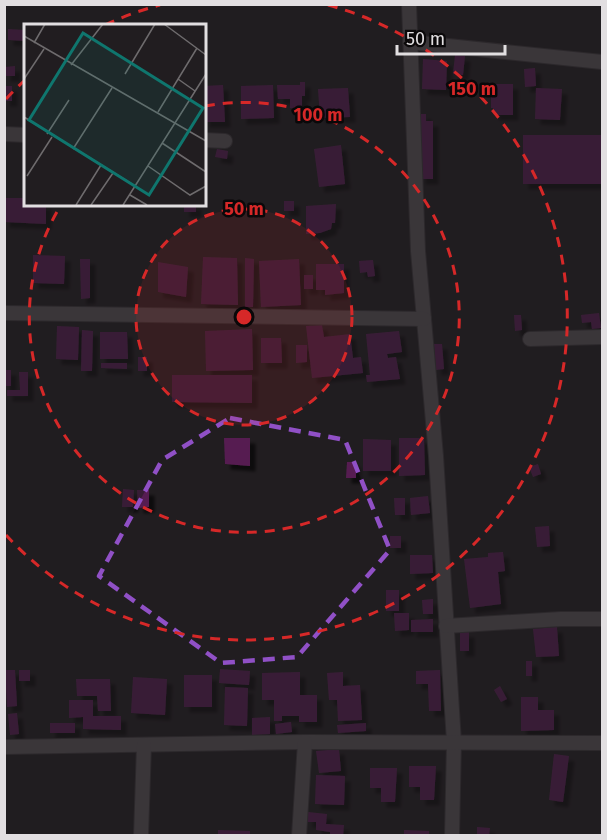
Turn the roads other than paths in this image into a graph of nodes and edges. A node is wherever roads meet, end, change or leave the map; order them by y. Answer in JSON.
{"nodes":[{"id":1,"x":409,"y":4,"type":"edge"},
{"id":2,"x":410,"y":42,"type":"junction"},
{"id":3,"x":603,"y":62,"type":"edge"},
{"id":4,"x":4,"y":134,"type":"edge"},
{"id":5,"x":24,"y":135,"type":"edge"},
{"id":6,"x":206,"y":140,"type":"edge"},
{"id":7,"x":225,"y":141,"type":"dead end"},
{"id":8,"x":4,"y":313,"type":"edge"},
{"id":9,"x":424,"y":319,"type":"junction"},
{"id":10,"x":603,"y":337,"type":"edge"},
{"id":11,"x":530,"y":339,"type":"dead end"},
{"id":12,"x":603,"y":619,"type":"edge"},
{"id":13,"x":446,"y":626,"type":"junction"},
{"id":14,"x":305,"y":742,"type":"junction"},
{"id":15,"x":454,"y":742,"type":"junction"},
{"id":16,"x":603,"y":743,"type":"edge"},
{"id":17,"x":144,"y":745,"type":"junction"},
{"id":18,"x":4,"y":747,"type":"edge"},
{"id":19,"x":141,"y":836,"type":"edge"},
{"id":20,"x":299,"y":836,"type":"edge"},
{"id":21,"x":452,"y":836,"type":"edge"}],
"edges":[{"from":1,"to":2,"type":"street"},
{"from":2,"to":3,"type":"street"},
{"from":2,"to":9,"type":"street"},
{"from":4,"to":5,"type":"street"},
{"from":6,"to":7,"type":"street"},
{"from":8,"to":9,"type":"street"},
{"from":9,"to":13,"type":"street"},
{"from":10,"to":11,"type":"street"},
{"from":12,"to":13,"type":"street"},
{"from":13,"to":15,"type":"street"},
{"from":14,"to":15,"type":"street"},
{"from":14,"to":17,"type":"street"},
{"from":14,"to":20,"type":"street"},
{"from":15,"to":16,"type":"street"},
{"from":15,"to":21,"type":"street"},
{"from":17,"to":18,"type":"street"},
{"from":17,"to":19,"type":"street"}]}
